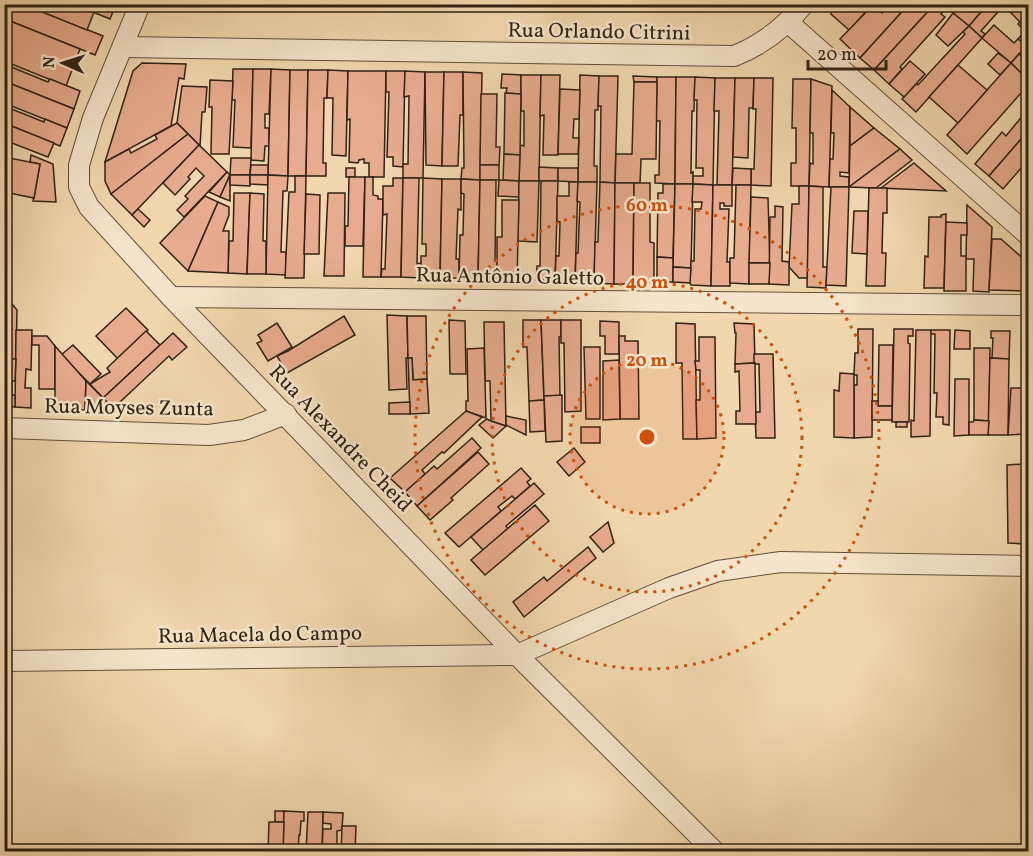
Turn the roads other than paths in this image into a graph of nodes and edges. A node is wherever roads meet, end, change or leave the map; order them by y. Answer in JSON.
{"nodes":[{"id":1,"x":140,"y":4,"type":"edge"},
{"id":2,"x":804,"y":4,"type":"edge"},
{"id":3,"x":789,"y":22,"type":"junction"},
{"id":4,"x":123,"y":47,"type":"junction"},
{"id":5,"x":1029,"y":235,"type":"edge"},
{"id":6,"x":171,"y":297,"type":"junction"},
{"id":7,"x":1029,"y":305,"type":"edge"},
{"id":8,"x":285,"y":414,"type":"junction"},
{"id":9,"x":4,"y":428,"type":"edge"},
{"id":10,"x":1029,"y":566,"type":"edge"},
{"id":11,"x":517,"y":656,"type":"junction"},
{"id":12,"x":4,"y":661,"type":"edge"},
{"id":13,"x":716,"y":852,"type":"edge"}],
"edges":[{"from":1,"to":4,"type":"street","name":"Rua Alexandre Cheid"},
{"from":2,"to":3,"type":"street","name":"Rua Orlando Citrini"},
{"from":3,"to":4,"type":"street","name":"Rua Orlando Citrini"},
{"from":3,"to":5,"type":"street"},
{"from":4,"to":6,"type":"street","name":"Rua Alexandre Cheid"},
{"from":6,"to":7,"type":"street","name":"Rua Antônio Galetto"},
{"from":6,"to":8,"type":"street","name":"Rua Alexandre Cheid"},
{"from":8,"to":9,"type":"street","name":"Rua Moyses Zunta"},
{"from":8,"to":11,"type":"street","name":"Rua Alexandre Cheid"},
{"from":10,"to":11,"type":"street"},
{"from":11,"to":12,"type":"street","name":"Rua Macela do Campo"},
{"from":11,"to":13,"type":"street","name":"Rua Alexandre Cheid"}]}
